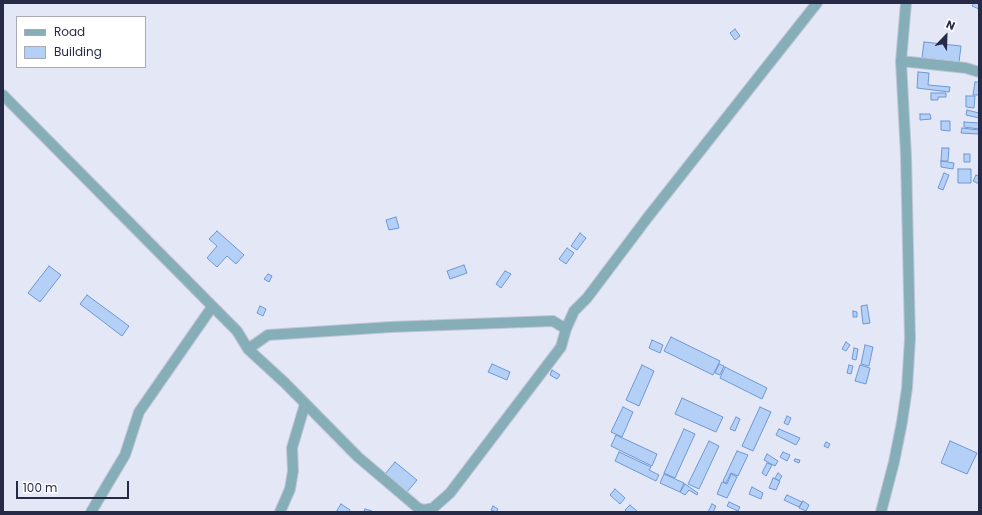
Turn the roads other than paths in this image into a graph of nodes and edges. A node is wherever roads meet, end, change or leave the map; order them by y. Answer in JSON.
{"nodes":[{"id":1,"x":817,"y":3,"type":"edge"},
{"id":2,"x":906,"y":3,"type":"edge"},
{"id":3,"x":901,"y":60,"type":"junction"},
{"id":4,"x":979,"y":72,"type":"edge"},
{"id":5,"x":3,"y":95,"type":"edge"},
{"id":6,"x":212,"y":307,"type":"junction"},
{"id":7,"x":566,"y":329,"type":"junction"},
{"id":8,"x":248,"y":349,"type":"junction"},
{"id":9,"x":305,"y":404,"type":"junction"},
{"id":10,"x":91,"y":512,"type":"edge"},
{"id":11,"x":280,"y":512,"type":"edge"},
{"id":12,"x":881,"y":512,"type":"edge"}],
"edges":[{"from":1,"to":7,"type":"street"},
{"from":2,"to":3,"type":"street"},
{"from":3,"to":4,"type":"street"},
{"from":3,"to":12,"type":"street"},
{"from":5,"to":6,"type":"street"},
{"from":6,"to":8,"type":"street"},
{"from":6,"to":10,"type":"street"},
{"from":7,"to":8,"type":"street"},
{"from":7,"to":9,"type":"street"},
{"from":8,"to":9,"type":"street"},
{"from":9,"to":11,"type":"street"}]}
